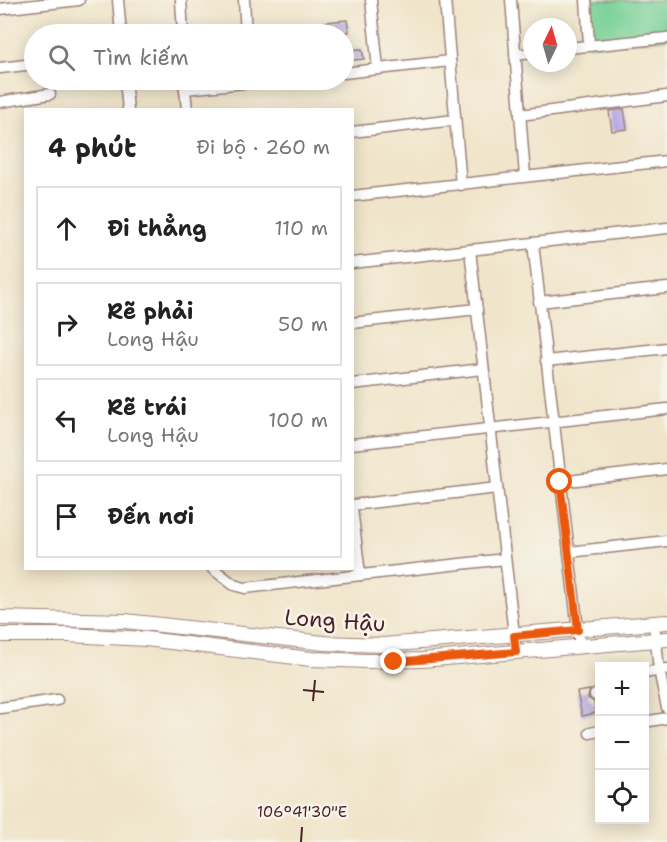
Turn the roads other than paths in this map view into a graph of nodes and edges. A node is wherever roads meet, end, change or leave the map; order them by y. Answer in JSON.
{"nodes":[{"id":1,"x":79,"y":0,"type":"edge"},
{"id":2,"x":118,"y":0,"type":"edge"},
{"id":3,"x":181,"y":0,"type":"edge"},
{"id":4,"x":244,"y":0,"type":"edge"},
{"id":5,"x":371,"y":0,"type":"edge"},
{"id":6,"x":445,"y":0,"type":"edge"},
{"id":7,"x":511,"y":0,"type":"edge"},
{"id":8,"x":586,"y":0,"type":"edge"},
{"id":9,"x":0,"y":9,"type":"edge"},
{"id":10,"x":120,"y":24,"type":"edge"},
{"id":11,"x":182,"y":24,"type":"edge"},
{"id":12,"x":245,"y":24,"type":"edge"},
{"id":13,"x":667,"y":38,"type":"edge"},
{"id":14,"x":589,"y":45,"type":"junction"},
{"id":15,"x":577,"y":47,"type":"edge"},
{"id":16,"x":523,"y":54,"type":"edge"},
{"id":17,"x":515,"y":55,"type":"junction"},
{"id":18,"x":450,"y":61,"type":"junction"},
{"id":19,"x":24,"y":65,"type":"edge"},
{"id":20,"x":0,"y":68,"type":"edge"},
{"id":21,"x":378,"y":69,"type":"junction"},
{"id":22,"x":354,"y":72,"type":"edge"},
{"id":23,"x":126,"y":90,"type":"edge"},
{"id":24,"x":185,"y":90,"type":"edge"},
{"id":25,"x":50,"y":94,"type":"dead end"},
{"id":26,"x":667,"y":96,"type":"edge"},
{"id":27,"x":0,"y":102,"type":"edge"},
{"id":28,"x":128,"y":108,"type":"edge"},
{"id":29,"x":187,"y":108,"type":"edge"},
{"id":30,"x":520,"y":115,"type":"junction"},
{"id":31,"x":455,"y":120,"type":"junction"},
{"id":32,"x":354,"y":132,"type":"edge"},
{"id":33,"x":667,"y":161,"type":"edge"},
{"id":34,"x":525,"y":176,"type":"junction"},
{"id":35,"x":461,"y":184,"type":"junction"},
{"id":36,"x":354,"y":196,"type":"edge"},
{"id":37,"x":667,"y":228,"type":"edge"},
{"id":38,"x":533,"y":243,"type":"junction"},
{"id":39,"x":470,"y":250,"type":"junction"},
{"id":40,"x":354,"y":263,"type":"edge"},
{"id":41,"x":667,"y":288,"type":"edge"},
{"id":42,"x":539,"y":302,"type":"junction"},
{"id":43,"x":477,"y":309,"type":"junction"},
{"id":44,"x":354,"y":323,"type":"edge"},
{"id":45,"x":667,"y":348,"type":"edge"},
{"id":46,"x":546,"y":361,"type":"junction"},
{"id":47,"x":483,"y":369,"type":"junction"},
{"id":48,"x":354,"y":384,"type":"edge"},
{"id":49,"x":667,"y":409,"type":"edge"},
{"id":50,"x":553,"y":422,"type":"junction"},
{"id":51,"x":490,"y":429,"type":"junction"},
{"id":52,"x":354,"y":444,"type":"edge"},
{"id":53,"x":667,"y":469,"type":"edge"},
{"id":54,"x":560,"y":482,"type":"junction"},
{"id":55,"x":497,"y":488,"type":"junction"},
{"id":56,"x":354,"y":506,"type":"edge"},
{"id":57,"x":354,"y":523,"type":"edge"},
{"id":58,"x":667,"y":541,"type":"edge"},
{"id":59,"x":569,"y":552,"type":"junction"},
{"id":60,"x":505,"y":559,"type":"junction"},
{"id":61,"x":215,"y":570,"type":"edge"},
{"id":62,"x":360,"y":575,"type":"junction"},
{"id":63,"x":0,"y":618,"type":"edge"},
{"id":64,"x":661,"y":623,"type":"edge"},
{"id":65,"x":578,"y":630,"type":"junction"},
{"id":66,"x":0,"y":635,"type":"edge"},
{"id":67,"x":514,"y":636,"type":"junction"},
{"id":68,"x":661,"y":639,"type":"edge"},
{"id":69,"x":580,"y":647,"type":"junction"},
{"id":70,"x":516,"y":652,"type":"junction"},
{"id":71,"x":663,"y":670,"type":"edge"},
{"id":72,"x":57,"y":700,"type":"dead end"},
{"id":73,"x":0,"y":708,"type":"edge"},
{"id":74,"x":667,"y":708,"type":"edge"},
{"id":75,"x":667,"y":718,"type":"edge"},
{"id":76,"x":649,"y":721,"type":"edge"}],
"edges":[{"from":1,"to":9,"type":"street"},
{"from":2,"to":10,"type":"street"},
{"from":3,"to":11,"type":"street"},
{"from":4,"to":12,"type":"street"},
{"from":5,"to":21,"type":"street"},
{"from":6,"to":18,"type":"street"},
{"from":7,"to":17,"type":"street"},
{"from":8,"to":14,"type":"street"},
{"from":13,"to":14,"type":"street"},
{"from":14,"to":15,"type":"street"},
{"from":16,"to":17,"type":"street"},
{"from":17,"to":30,"type":"street"},
{"from":18,"to":21,"type":"street"},
{"from":18,"to":31,"type":"street"},
{"from":19,"to":20,"type":"street"},
{"from":21,"to":22,"type":"street"},
{"from":23,"to":28,"type":"street"},
{"from":24,"to":29,"type":"street"},
{"from":25,"to":27,"type":"street"},
{"from":26,"to":30,"type":"street"},
{"from":30,"to":34,"type":"street"},
{"from":31,"to":32,"type":"street"},
{"from":31,"to":35,"type":"street"},
{"from":33,"to":34,"type":"street"},
{"from":34,"to":35,"type":"street"},
{"from":35,"to":36,"type":"street"},
{"from":37,"to":38,"type":"street"},
{"from":38,"to":39,"type":"street"},
{"from":38,"to":42,"type":"street"},
{"from":39,"to":40,"type":"street"},
{"from":39,"to":43,"type":"street"},
{"from":41,"to":42,"type":"street"},
{"from":42,"to":46,"type":"street"},
{"from":43,"to":44,"type":"street"},
{"from":43,"to":47,"type":"street"},
{"from":45,"to":46,"type":"street"},
{"from":46,"to":50,"type":"street"},
{"from":47,"to":48,"type":"street"},
{"from":47,"to":51,"type":"street"},
{"from":49,"to":50,"type":"street"},
{"from":50,"to":51,"type":"street"},
{"from":50,"to":54,"type":"street"},
{"from":51,"to":52,"type":"street"},
{"from":51,"to":55,"type":"street"},
{"from":53,"to":54,"type":"street"},
{"from":54,"to":59,"type":"street"},
{"from":55,"to":56,"type":"street"},
{"from":55,"to":60,"type":"street"},
{"from":57,"to":62,"type":"street"},
{"from":58,"to":59,"type":"street"},
{"from":59,"to":65,"type":"street"},
{"from":60,"to":62,"type":"street"},
{"from":60,"to":67,"type":"street"},
{"from":61,"to":62,"type":"street"},
{"from":63,"to":67,"type":"main road","name":"Long Hậu"},
{"from":64,"to":65,"type":"main road","name":"Long Hậu"},
{"from":64,"to":68,"type":"street"},
{"from":65,"to":67,"type":"main road","name":"Long Hậu"},
{"from":65,"to":69,"type":"street"},
{"from":66,"to":70,"type":"main road","name":"Long Hậu"},
{"from":67,"to":70,"type":"street"},
{"from":68,"to":69,"type":"main road","name":"Long Hậu"},
{"from":68,"to":71,"type":"street"},
{"from":69,"to":70,"type":"main road","name":"Long Hậu"},
{"from":71,"to":74,"type":"street"},
{"from":72,"to":73,"type":"street"},
{"from":75,"to":76,"type":"street"}]}
